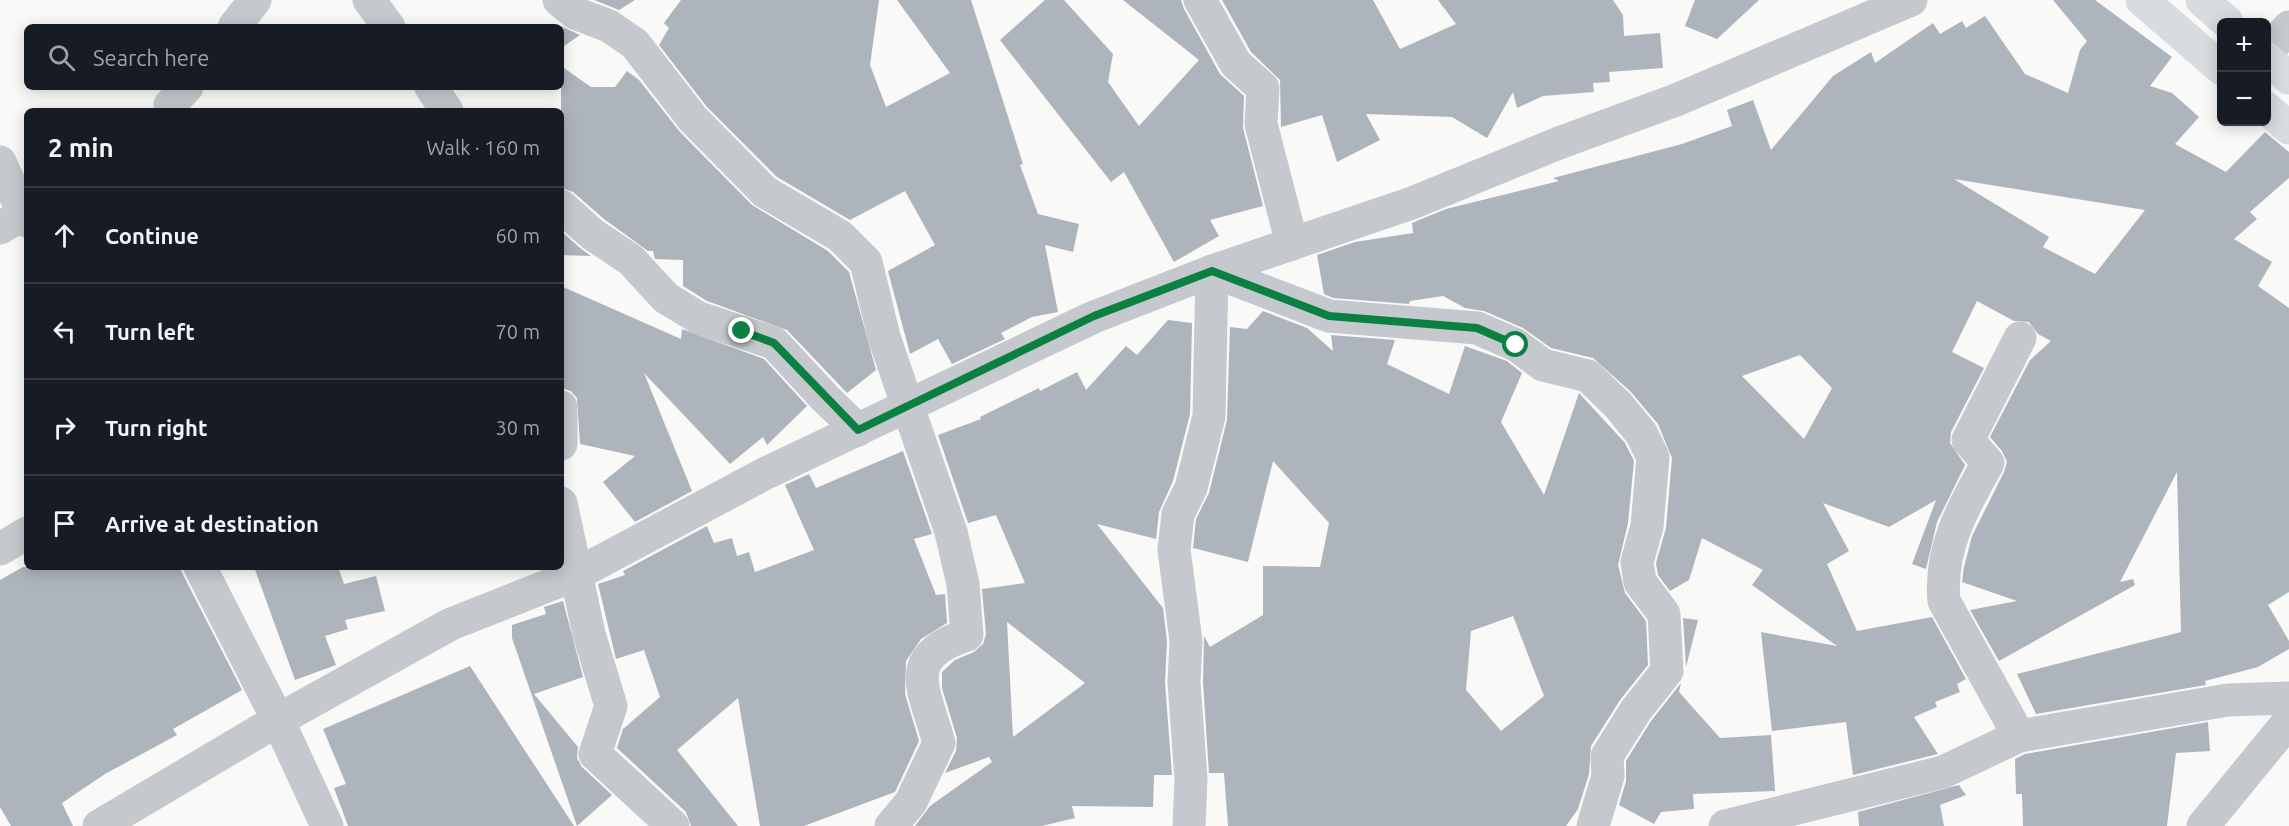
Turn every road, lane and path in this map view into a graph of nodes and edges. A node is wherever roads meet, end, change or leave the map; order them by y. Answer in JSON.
{"nodes":[{"id":1,"x":255,"y":0,"type":"edge"},
{"id":2,"x":369,"y":0,"type":"edge"},
{"id":3,"x":559,"y":0,"type":"edge"},
{"id":4,"x":1200,"y":0,"type":"edge"},
{"id":5,"x":1911,"y":0,"type":"edge"},
{"id":6,"x":2142,"y":0,"type":"edge"},
{"id":7,"x":2202,"y":0,"type":"edge"},
{"id":8,"x":2222,"y":18,"type":"edge"},
{"id":9,"x":236,"y":24,"type":"edge"},
{"id":10,"x":387,"y":24,"type":"edge"},
{"id":11,"x":2289,"y":27,"type":"edge"},
{"id":12,"x":2271,"y":47,"type":"edge"},
{"id":13,"x":2271,"y":62,"type":"edge"},
{"id":14,"x":2217,"y":65,"type":"edge"},
{"id":15,"x":2289,"y":78,"type":"edge"},
{"id":16,"x":184,"y":90,"type":"edge"},
{"id":17,"x":434,"y":90,"type":"edge"},
{"id":18,"x":170,"y":108,"type":"edge"},
{"id":19,"x":445,"y":108,"type":"edge"},
{"id":20,"x":2271,"y":112,"type":"edge"},
{"id":21,"x":2289,"y":128,"type":"edge"},
{"id":22,"x":0,"y":162,"type":"edge"},
{"id":23,"x":564,"y":209,"type":"edge"},
{"id":24,"x":19,"y":219,"type":"edge"},
{"id":25,"x":1292,"y":244,"type":"junction"},
{"id":26,"x":1212,"y":271,"type":"junction"},
{"id":27,"x":2020,"y":338,"type":"dead end"},
{"id":28,"x":906,"y":409,"type":"junction"},
{"id":29,"x":858,"y":430,"type":"junction"},
{"id":30,"x":564,"y":513,"type":"edge"},
{"id":31,"x":24,"y":535,"type":"edge"},
{"id":32,"x":0,"y":549,"type":"edge"},
{"id":33,"x":202,"y":570,"type":"edge"},
{"id":34,"x":575,"y":575,"type":"junction"},
{"id":35,"x":2289,"y":698,"type":"edge"},
{"id":36,"x":278,"y":720,"type":"junction"},
{"id":37,"x":2289,"y":721,"type":"edge"},
{"id":38,"x":2019,"y":735,"type":"junction"},
{"id":39,"x":99,"y":826,"type":"edge"},
{"id":40,"x":327,"y":826,"type":"edge"},
{"id":41,"x":673,"y":826,"type":"edge"},
{"id":42,"x":891,"y":826,"type":"edge"},
{"id":43,"x":1189,"y":826,"type":"edge"},
{"id":44,"x":1593,"y":826,"type":"edge"},
{"id":45,"x":1725,"y":826,"type":"edge"},
{"id":46,"x":2203,"y":826,"type":"edge"}],
"edges":[{"from":1,"to":9,"type":"street"},
{"from":2,"to":10,"type":"street"},
{"from":3,"to":28,"type":"street"},
{"from":4,"to":25,"type":"street"},
{"from":5,"to":25,"type":"street"},
{"from":6,"to":14,"type":"main road"},
{"from":7,"to":8,"type":"main road"},
{"from":11,"to":12,"type":"street"},
{"from":13,"to":15,"type":"main road"},
{"from":16,"to":18,"type":"street"},
{"from":17,"to":19,"type":"street"},
{"from":20,"to":21,"type":"main road"},
{"from":22,"to":24,"type":"street"},
{"from":23,"to":29,"type":"street"},
{"from":25,"to":26,"type":"street"},
{"from":26,"to":28,"type":"street"},
{"from":26,"to":43,"type":"street"},
{"from":26,"to":44,"type":"street"},
{"from":27,"to":38,"type":"street"},
{"from":28,"to":29,"type":"street"},
{"from":28,"to":42,"type":"street"},
{"from":29,"to":34,"type":"street"},
{"from":30,"to":34,"type":"street"},
{"from":31,"to":32,"type":"street"},
{"from":33,"to":36,"type":"street"},
{"from":34,"to":36,"type":"street"},
{"from":34,"to":41,"type":"street"},
{"from":35,"to":38,"type":"street"},
{"from":36,"to":39,"type":"street"},
{"from":36,"to":40,"type":"street"},
{"from":37,"to":46,"type":"street"},
{"from":38,"to":45,"type":"street"}]}
